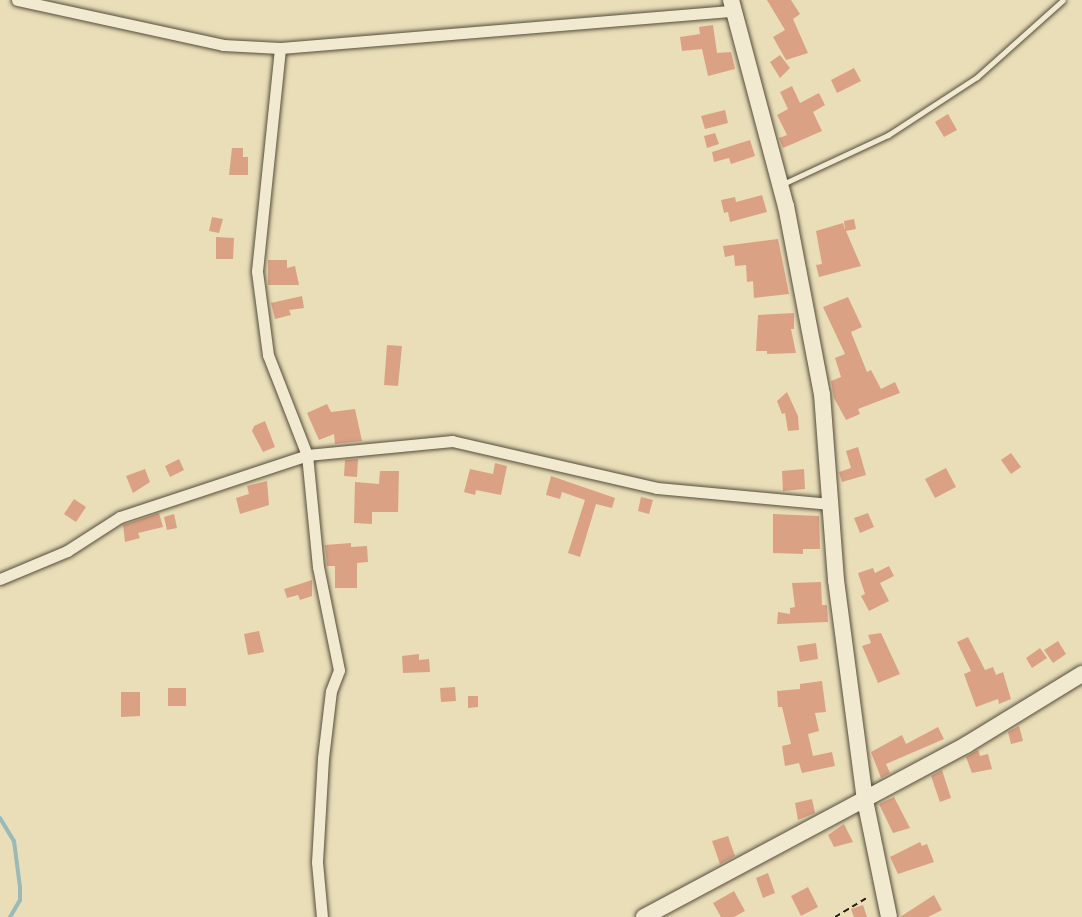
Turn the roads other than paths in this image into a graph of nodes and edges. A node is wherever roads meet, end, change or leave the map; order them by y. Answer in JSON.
{"nodes":[{"id":1,"x":17,"y":0,"type":"edge"},
{"id":2,"x":1063,"y":0,"type":"edge"},
{"id":3,"x":732,"y":6,"type":"edge"},
{"id":4,"x":280,"y":48,"type":"junction"},
{"id":5,"x":780,"y":185,"type":"junction"},
{"id":6,"x":307,"y":455,"type":"junction"},
{"id":7,"x":830,"y":504,"type":"junction"},
{"id":8,"x":0,"y":579,"type":"edge"},
{"id":9,"x":1082,"y":674,"type":"edge"},
{"id":10,"x":865,"y":800,"type":"junction"},
{"id":11,"x":322,"y":917,"type":"edge"},
{"id":12,"x":644,"y":917,"type":"edge"},
{"id":13,"x":889,"y":917,"type":"edge"}],
"edges":[{"from":1,"to":4,"type":"street"},
{"from":2,"to":5,"type":"lane"},
{"from":3,"to":4,"type":"street"},
{"from":3,"to":5,"type":"street"},
{"from":4,"to":6,"type":"street"},
{"from":5,"to":7,"type":"street"},
{"from":6,"to":7,"type":"street"},
{"from":6,"to":8,"type":"street"},
{"from":6,"to":11,"type":"street"},
{"from":7,"to":10,"type":"street"},
{"from":9,"to":10,"type":"street"},
{"from":10,"to":12,"type":"street"},
{"from":10,"to":13,"type":"street"}]}
